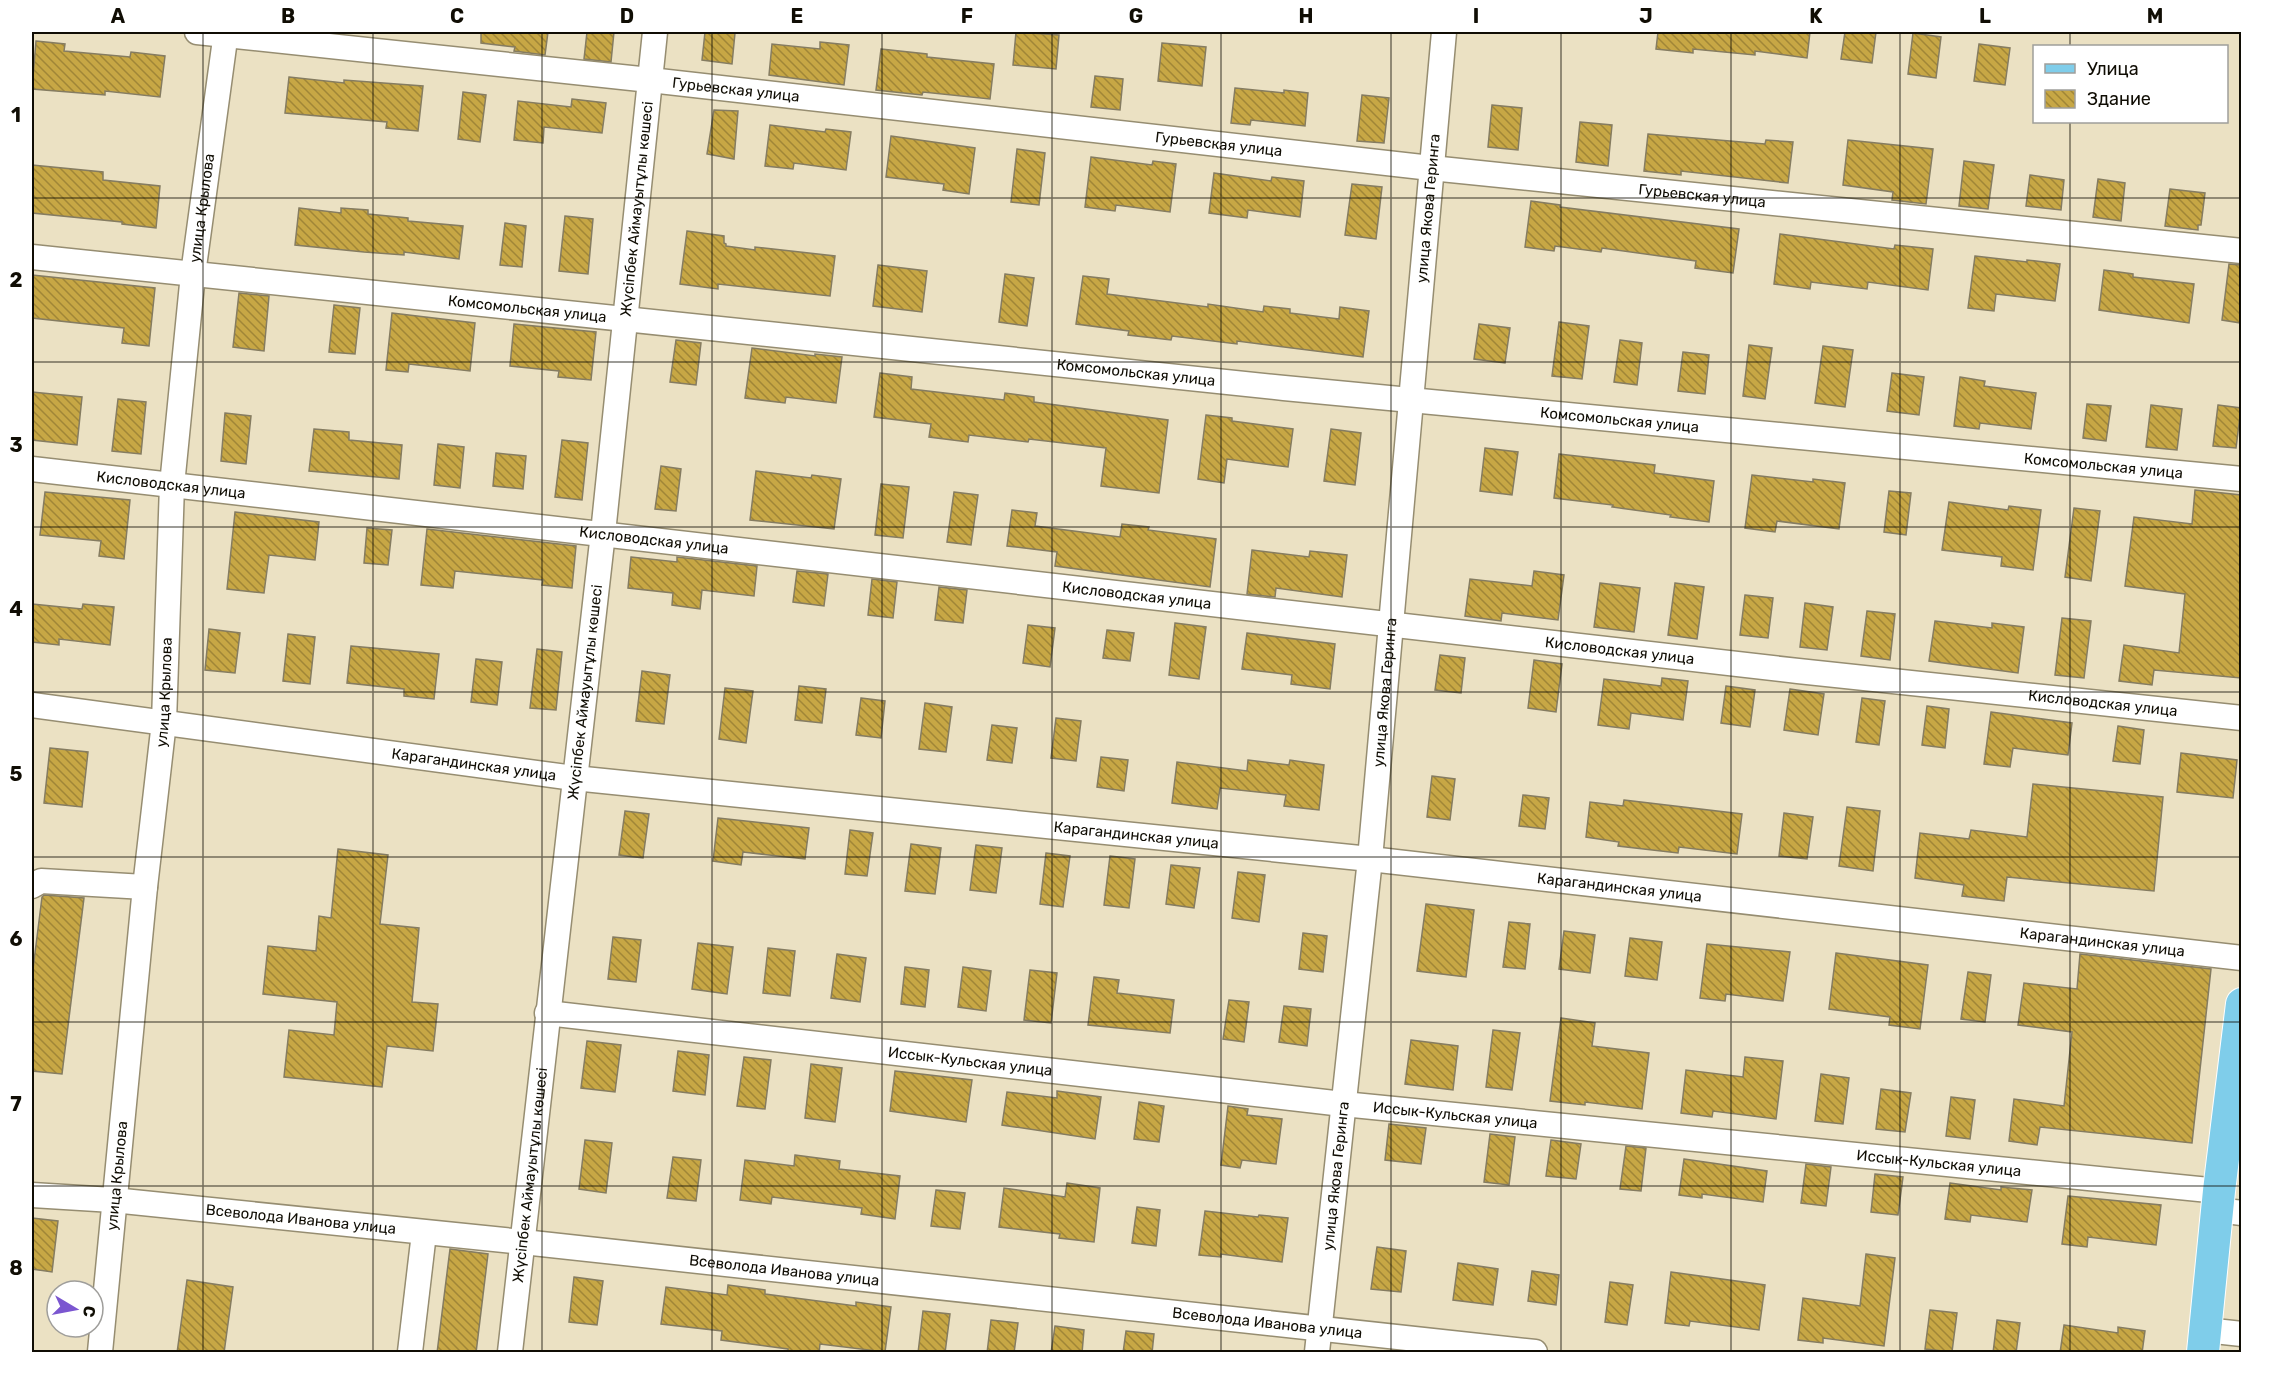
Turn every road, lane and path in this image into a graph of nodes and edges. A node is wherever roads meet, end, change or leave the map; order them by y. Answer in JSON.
{"nodes":[{"id":1,"x":197,"y":32,"type":"edge"},
{"id":2,"x":655,"y":32,"type":"edge"},
{"id":3,"x":1444,"y":32,"type":"edge"},
{"id":4,"x":226,"y":33,"type":"edge"},
{"id":5,"x":650,"y":80,"type":"junction"},
{"id":6,"x":1431,"y":168,"type":"junction"},
{"id":7,"x":2241,"y":251,"type":"edge"},
{"id":8,"x":32,"y":257,"type":"edge"},
{"id":9,"x":193,"y":274,"type":"junction"},
{"id":10,"x":624,"y":319,"type":"junction"},
{"id":11,"x":1410,"y":400,"type":"junction"},
{"id":12,"x":32,"y":469,"type":"edge"},
{"id":13,"x":2241,"y":479,"type":"edge"},
{"id":14,"x":172,"y":485,"type":"junction"},
{"id":15,"x":603,"y":533,"type":"junction"},
{"id":16,"x":1391,"y":624,"type":"junction"},
{"id":17,"x":32,"y":705,"type":"edge"},
{"id":18,"x":2241,"y":718,"type":"edge"},
{"id":19,"x":164,"y":722,"type":"junction"},
{"id":20,"x":574,"y":778,"type":"junction"},
{"id":21,"x":1370,"y":859,"type":"junction"},
{"id":22,"x":32,"y":886,"type":"edge"},
{"id":23,"x":145,"y":887,"type":"junction"},
{"id":24,"x":2241,"y":958,"type":"edge"},
{"id":25,"x":2241,"y":1004,"type":"edge"},
{"id":26,"x":548,"y":1012,"type":"junction"},
{"id":27,"x":1343,"y":1104,"type":"junction"},
{"id":28,"x":32,"y":1195,"type":"edge"},
{"id":29,"x":113,"y":1200,"type":"junction"},
{"id":30,"x":2226,"y":1204,"type":"edge"},
{"id":31,"x":424,"y":1233,"type":"junction"},
{"id":32,"x":523,"y":1242,"type":"junction"},
{"id":33,"x":1319,"y":1328,"type":"junction"},
{"id":34,"x":2241,"y":1334,"type":"edge"},
{"id":35,"x":2204,"y":1341,"type":"edge"},
{"id":36,"x":100,"y":1353,"type":"edge"},
{"id":37,"x":410,"y":1353,"type":"edge"},
{"id":38,"x":510,"y":1353,"type":"edge"},
{"id":39,"x":1317,"y":1353,"type":"edge"},
{"id":40,"x":1535,"y":1353,"type":"edge"}],
"edges":[{"from":1,"to":4,"type":"street","name":"Гурьевская улица"},
{"from":2,"to":5,"type":"street","name":"Жүсіпбек Аймауытұлы көшесі"},
{"from":3,"to":6,"type":"street","name":"улица Якова Геринга"},
{"from":4,"to":5,"type":"street","name":"Гурьевская улица"},
{"from":4,"to":9,"type":"street","name":"улица Крылова"},
{"from":5,"to":6,"type":"street","name":"Гурьевская улица"},
{"from":5,"to":10,"type":"street","name":"Жүсіпбек Аймауытұлы көшесі"},
{"from":6,"to":7,"type":"street","name":"Гурьевская улица"},
{"from":6,"to":11,"type":"street","name":"улица Якова Геринга"},
{"from":8,"to":9,"type":"street","name":"Комсомольская улица"},
{"from":9,"to":10,"type":"street","name":"Комсомольская улица"},
{"from":9,"to":14,"type":"street","name":"улица Крылова"},
{"from":10,"to":11,"type":"street","name":"Комсомольская улица"},
{"from":10,"to":15,"type":"street","name":"Жүсіпбек Аймауытұлы көшесі"},
{"from":11,"to":13,"type":"street","name":"Комсомольская улица"},
{"from":11,"to":16,"type":"street","name":"улица Якова Геринга"},
{"from":12,"to":14,"type":"street","name":"Кисловодская улица"},
{"from":14,"to":15,"type":"street","name":"Кисловодская улица"},
{"from":14,"to":19,"type":"street","name":"улица Крылова"},
{"from":15,"to":16,"type":"street","name":"Кисловодская улица"},
{"from":15,"to":20,"type":"street","name":"Жүсіпбек Аймауытұлы көшесі"},
{"from":16,"to":18,"type":"street","name":"Кисловодская улица"},
{"from":16,"to":21,"type":"street","name":"улица Якова Геринга"},
{"from":17,"to":19,"type":"street","name":"Карагандинская улица"},
{"from":19,"to":20,"type":"street","name":"Карагандинская улица"},
{"from":19,"to":23,"type":"street","name":"улица Крылова"},
{"from":20,"to":21,"type":"street","name":"Карагандинская улица"},
{"from":20,"to":26,"type":"street","name":"Жүсіпбек Аймауытұлы көшесі"},
{"from":21,"to":24,"type":"street","name":"Карагандинская улица"},
{"from":21,"to":27,"type":"street","name":"улица Якова Геринга"},
{"from":22,"to":23,"type":"street"},
{"from":23,"to":29,"type":"street","name":"улица Крылова"},
{"from":25,"to":30,"type":"main road"},
{"from":26,"to":27,"type":"street","name":"Иссык-Кульская улица"},
{"from":26,"to":32,"type":"street","name":"Жүсіпбек Аймауытұлы көшесі"},
{"from":27,"to":30,"type":"street","name":"Иссык-Кульская улица"},
{"from":27,"to":33,"type":"street","name":"улица Якова Геринга"},
{"from":28,"to":29,"type":"street","name":"Всеволода Иванова улица"},
{"from":29,"to":31,"type":"street","name":"Всеволода Иванова улица"},
{"from":29,"to":36,"type":"street","name":"улица Крылова"},
{"from":30,"to":35,"type":"main road"},
{"from":31,"to":32,"type":"street","name":"Всеволода Иванова улица"},
{"from":31,"to":37,"type":"street"},
{"from":32,"to":33,"type":"street","name":"Всеволода Иванова улица"},
{"from":32,"to":38,"type":"street","name":"Жүсіпбек Аймауытұлы көшесі"},
{"from":33,"to":39,"type":"street","name":"улица Якова Геринга"},
{"from":33,"to":40,"type":"street","name":"Всеволода Иванова улица"},
{"from":34,"to":35,"type":"street"}]}
